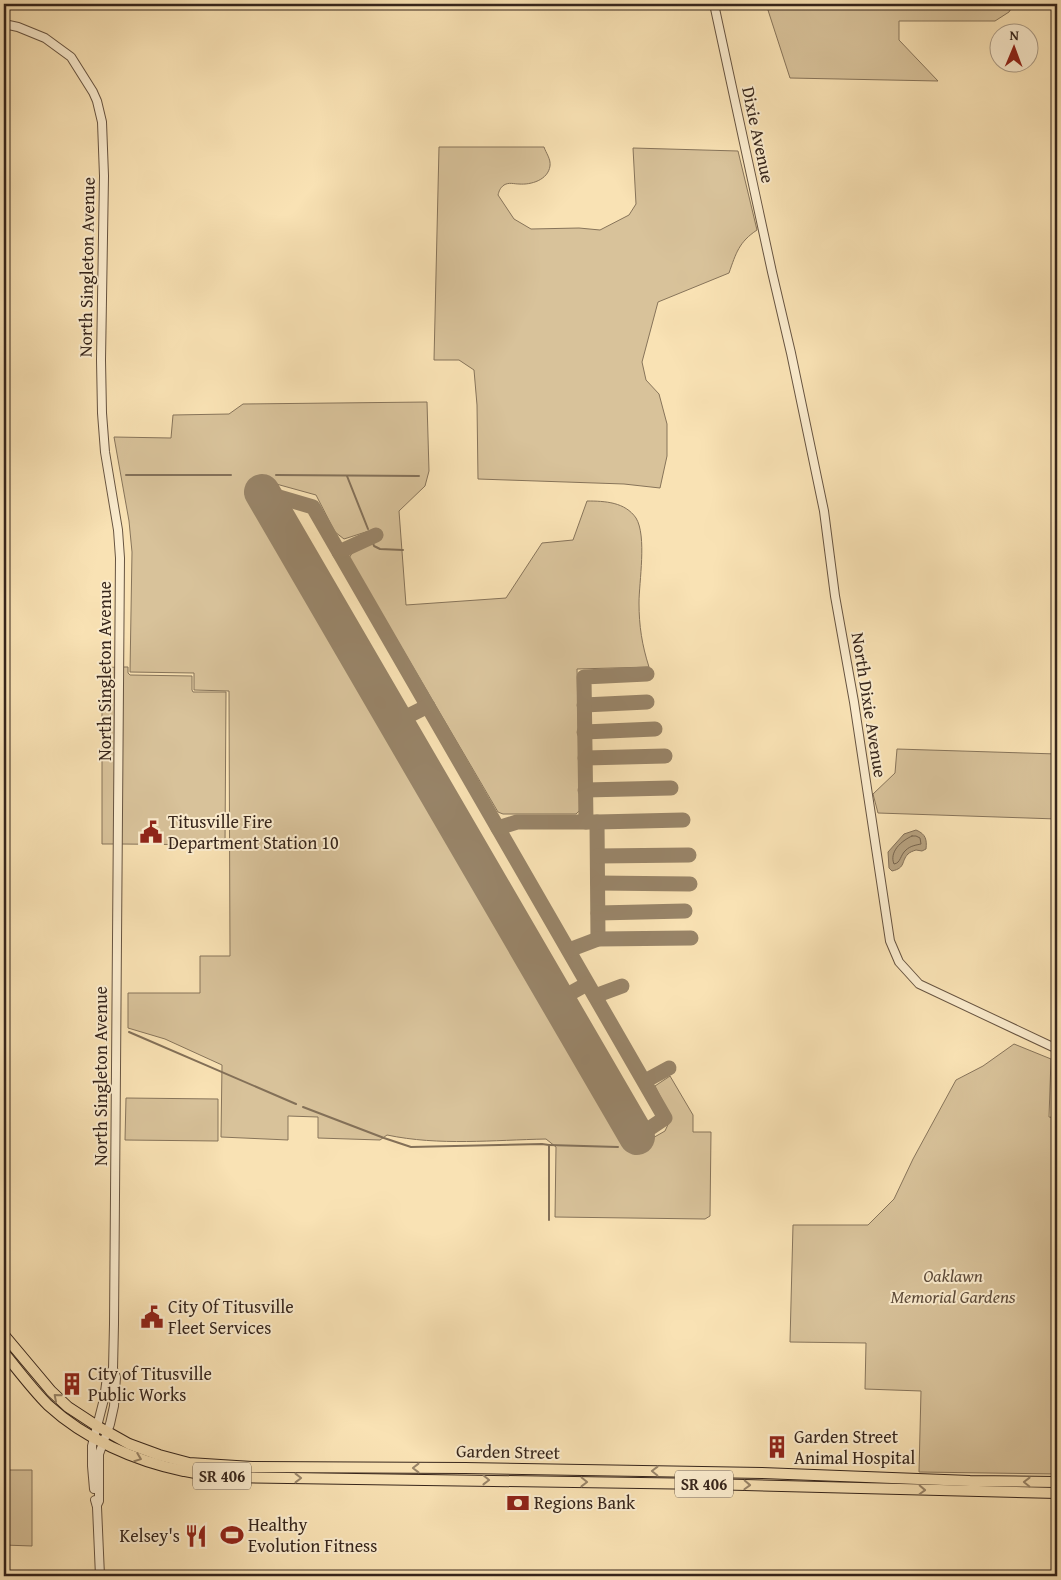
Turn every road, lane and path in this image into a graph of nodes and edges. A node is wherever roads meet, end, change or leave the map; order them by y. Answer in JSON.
{"nodes":[{"id":1,"x":714,"y":4,"type":"edge"},
{"id":2,"x":4,"y":24,"type":"edge"},
{"id":3,"x":772,"y":272,"type":"joint"},
{"id":4,"x":1057,"y":1049,"type":"edge"},
{"id":5,"x":4,"y":1335,"type":"edge"},
{"id":6,"x":4,"y":1353,"type":"edge"},
{"id":7,"x":113,"y":1369,"type":"junction"},
{"id":8,"x":96,"y":1426,"type":"junction"},
{"id":9,"x":101,"y":1437,"type":"junction"},
{"id":10,"x":762,"y":1473,"type":"junction"},
{"id":11,"x":1057,"y":1482,"type":"edge"},
{"id":12,"x":767,"y":1486,"type":"junction"},
{"id":13,"x":1057,"y":1493,"type":"edge"},
{"id":14,"x":100,"y":1576,"type":"edge"}],
"edges":[{"from":1,"to":3,"type":"street","name":"Dixie Avenue"},
{"from":2,"to":7,"type":"street","name":"North Singleton Avenue"},
{"from":3,"to":4,"type":"street","name":"North Dixie Avenue"},
{"from":8,"to":5,"type":"main road","name":"Garden Street","number":"SR 406","one_way":true},
{"from":6,"to":9,"type":"main road","name":"Garden Street","number":"SR 406"},
{"from":7,"to":8,"type":"street","name":"North Singleton Avenue"},
{"from":7,"to":9,"type":"street","name":"North Singleton Avenue"},
{"from":8,"to":9,"type":"main road","name":"Garden Street","number":"SR 406"},
{"from":10,"to":9,"type":"main road","name":"Garden Street","number":"SR 406","one_way":true},
{"from":9,"to":12,"type":"main road","name":"Garden Street","number":"SR 406","one_way":true},
{"from":9,"to":14,"type":"street","name":"North Singleton Avenue"},
{"from":11,"to":10,"type":"main road","name":"Garden Street","number":"SR 406","one_way":true},
{"from":10,"to":12,"type":"main road"},
{"from":12,"to":13,"type":"main road","name":"Garden Street","number":"SR 406","one_way":true}]}
